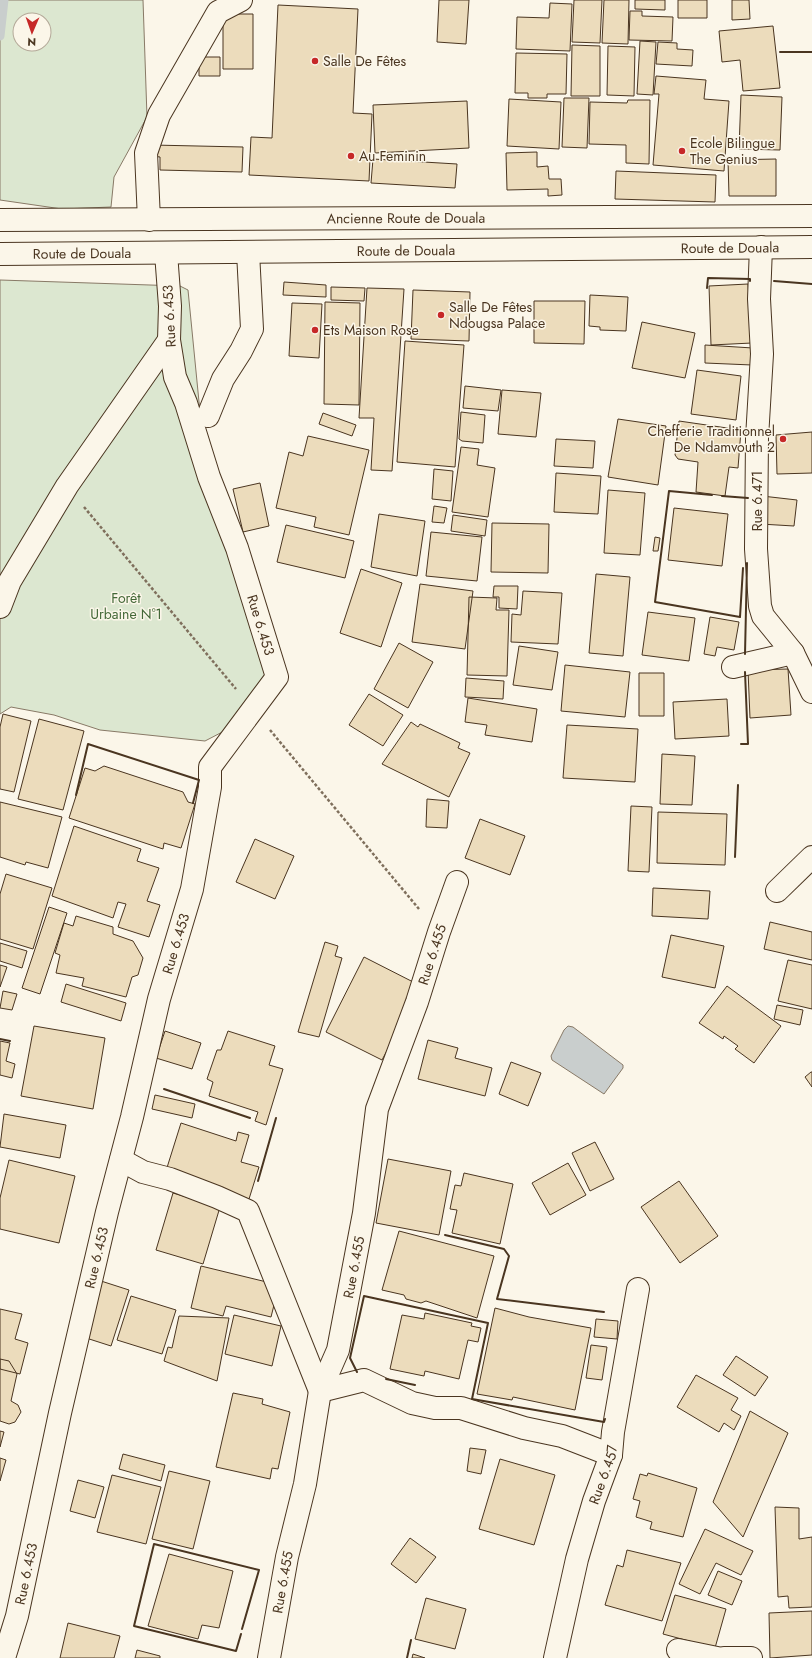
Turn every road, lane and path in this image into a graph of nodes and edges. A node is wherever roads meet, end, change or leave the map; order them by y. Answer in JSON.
{"nodes":[{"id":1,"x":241,"y":0,"type":"edge"},
{"id":2,"x":812,"y":216,"type":"edge"},
{"id":3,"x":0,"y":220,"type":"edge"},
{"id":4,"x":149,"y":220,"type":"junction"},
{"id":5,"x":812,"y":246,"type":"edge"},
{"id":6,"x":761,"y":247,"type":"junction"},
{"id":7,"x":248,"y":252,"type":"junction"},
{"id":8,"x":166,"y":253,"type":"junction"},
{"id":9,"x":0,"y":254,"type":"edge"},
{"id":10,"x":169,"y":340,"type":"junction"},
{"id":11,"x":208,"y":416,"type":"dead end"},
{"id":12,"x":0,"y":607,"type":"edge"},
{"id":13,"x":793,"y":653,"type":"junction"},
{"id":14,"x":733,"y":667,"type":"dead end"},
{"id":15,"x":812,"y":692,"type":"edge"},
{"id":16,"x":812,"y":857,"type":"edge"},
{"id":17,"x":457,"y":882,"type":"dead end"},
{"id":18,"x":777,"y":891,"type":"dead end"},
{"id":19,"x":120,"y":1160,"type":"junction"},
{"id":20,"x":638,"y":1289,"type":"dead end"},
{"id":21,"x":320,"y":1391,"type":"junction"},
{"id":22,"x":611,"y":1455,"type":"junction"},
{"id":23,"x":678,"y":1650,"type":"dead end"},
{"id":24,"x":4,"y":1658,"type":"edge"},
{"id":25,"x":269,"y":1658,"type":"edge"},
{"id":26,"x":555,"y":1658,"type":"edge"},
{"id":27,"x":717,"y":1658,"type":"edge"},
{"id":28,"x":724,"y":1658,"type":"edge"},
{"id":29,"x":751,"y":1658,"type":"edge"}],
"edges":[{"from":1,"to":4,"type":"street"},
{"from":2,"to":4,"type":"street","name":"Ancienne Route de Douala"},
{"from":3,"to":4,"type":"street","name":"Ancienne Route de Douala"},
{"from":5,"to":6,"type":"street","name":"Route de Douala"},
{"from":6,"to":7,"type":"street","name":"Route de Douala"},
{"from":6,"to":13,"type":"street","name":"Rue 6.471"},
{"from":7,"to":8,"type":"street","name":"Route de Douala"},
{"from":7,"to":11,"type":"street"},
{"from":8,"to":9,"type":"street","name":"Route de Douala"},
{"from":8,"to":10,"type":"street","name":"Rue 6.453"},
{"from":10,"to":12,"type":"street"},
{"from":10,"to":19,"type":"street","name":"Rue 6.453"},
{"from":13,"to":14,"type":"street"},
{"from":13,"to":15,"type":"street","name":"Rue 6.471"},
{"from":16,"to":18,"type":"street"},
{"from":17,"to":21,"type":"street","name":"Rue 6.455"},
{"from":19,"to":21,"type":"street"},
{"from":19,"to":24,"type":"street","name":"Rue 6.453"},
{"from":20,"to":22,"type":"street","name":"Rue 6.457"},
{"from":21,"to":22,"type":"street"},
{"from":21,"to":25,"type":"street","name":"Rue 6.455"},
{"from":22,"to":26,"type":"street","name":"Rue 6.457"},
{"from":23,"to":27,"type":"street"},
{"from":28,"to":29,"type":"street"}]}
